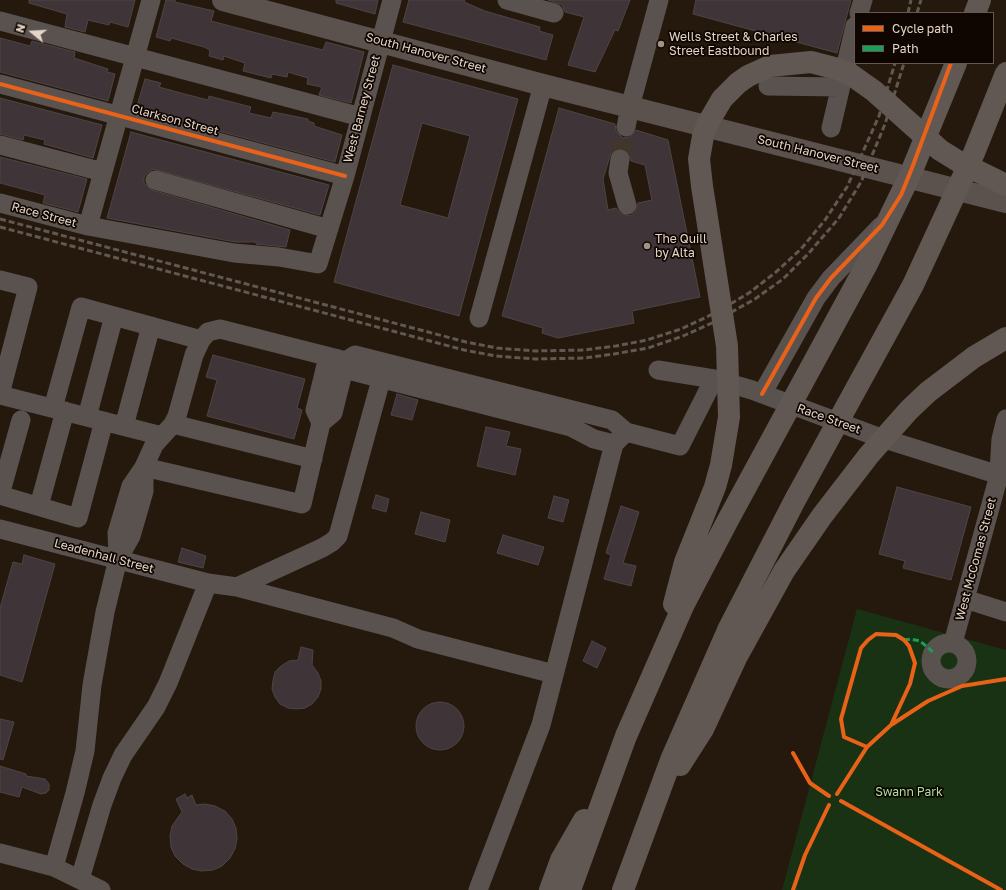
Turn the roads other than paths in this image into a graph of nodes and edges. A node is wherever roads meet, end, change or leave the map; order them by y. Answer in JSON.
{"nodes":[{"id":1,"x":151,"y":0,"type":"edge"},
{"id":2,"x":223,"y":0,"type":"edge"},
{"id":3,"x":279,"y":0,"type":"edge"},
{"id":4,"x":392,"y":0,"type":"edge"},
{"id":5,"x":507,"y":0,"type":"edge"},
{"id":6,"x":659,"y":0,"type":"edge"},
{"id":7,"x":863,"y":0,"type":"edge"},
{"id":8,"x":980,"y":0,"type":"edge"},
{"id":9,"x":859,"y":12,"type":"edge"},
{"id":10,"x":975,"y":12,"type":"edge"},
{"id":11,"x":554,"y":13,"type":"dead end"},
{"id":12,"x":0,"y":21,"type":"edge"},
{"id":13,"x":854,"y":30,"type":"edge"},
{"id":14,"x":383,"y":34,"type":"junction"},
{"id":15,"x":135,"y":56,"type":"junction"},
{"id":16,"x":951,"y":64,"type":"edge"},
{"id":17,"x":956,"y":64,"type":"edge"},
{"id":18,"x":1006,"y":73,"type":"edge"},
{"id":19,"x":0,"y":84,"type":"edge"},
{"id":20,"x":543,"y":85,"type":"junction"},
{"id":21,"x":768,"y":86,"type":"dead end"},
{"id":22,"x":840,"y":87,"type":"junction"},
{"id":23,"x":119,"y":116,"type":"junction"},
{"id":24,"x":361,"y":117,"type":"junction"},
{"id":25,"x":628,"y":117,"type":"junction"},
{"id":26,"x":831,"y":128,"type":"dead end"},
{"id":27,"x":0,"y":145,"type":"edge"},
{"id":28,"x":620,"y":159,"type":"tunnel mouth"},
{"id":29,"x":103,"y":172,"type":"junction"},
{"id":30,"x":344,"y":176,"type":"junction"},
{"id":31,"x":155,"y":180,"type":"dead end"},
{"id":32,"x":1006,"y":185,"type":"edge"},
{"id":33,"x":1006,"y":202,"type":"edge"},
{"id":34,"x":0,"y":203,"type":"edge"},
{"id":35,"x":627,"y":205,"type":"dead end"},
{"id":36,"x":88,"y":226,"type":"junction"},
{"id":37,"x":329,"y":229,"type":"junction"},
{"id":38,"x":318,"y":264,"type":"joint"},
{"id":39,"x":0,"y":280,"type":"edge"},
{"id":40,"x":114,"y":316,"type":"junction"},
{"id":41,"x":479,"y":318,"type":"dead end"},
{"id":42,"x":151,"y":326,"type":"junction"},
{"id":43,"x":1006,"y":338,"type":"edge"},
{"id":44,"x":201,"y":340,"type":"junction"},
{"id":45,"x":337,"y":359,"type":"junction"},
{"id":46,"x":658,"y":370,"type":"dead end"},
{"id":47,"x":714,"y":379,"type":"junction"},
{"id":48,"x":379,"y":387,"type":"dead end"},
{"id":49,"x":0,"y":394,"type":"edge"},
{"id":50,"x":762,"y":394,"type":"junction"},
{"id":51,"x":59,"y":410,"type":"junction"},
{"id":52,"x":95,"y":419,"type":"junction"},
{"id":53,"x":1006,"y":419,"type":"edge"},
{"id":54,"x":21,"y":420,"type":"dead end"},
{"id":55,"x":124,"y":426,"type":"junction"},
{"id":56,"x":167,"y":430,"type":"junction"},
{"id":57,"x":620,"y":438,"type":"junction"},
{"id":58,"x":313,"y":459,"type":"junction"},
{"id":59,"x":144,"y":467,"type":"junction"},
{"id":60,"x":1002,"y":467,"type":"edge"},
{"id":61,"x":39,"y":506,"type":"junction"},
{"id":62,"x":0,"y":529,"type":"edge"},
{"id":63,"x":118,"y":559,"type":"junction"},
{"id":64,"x":208,"y":583,"type":"junction"},
{"id":65,"x":238,"y":587,"type":"junction"},
{"id":66,"x":965,"y":599,"type":"junction"},
{"id":67,"x":1006,"y":612,"type":"edge"},
{"id":68,"x":953,"y":643,"type":"dead end"},
{"id":69,"x":662,"y":652,"type":"junction"},
{"id":70,"x":554,"y":674,"type":"junction"},
{"id":71,"x":611,"y":774,"type":"junction"},
{"id":72,"x":654,"y":805,"type":"junction"},
{"id":73,"x":0,"y":853,"type":"edge"},
{"id":74,"x":54,"y":868,"type":"junction"},
{"id":75,"x":80,"y":879,"type":"junction"},
{"id":76,"x":102,"y":890,"type":"edge"},
{"id":77,"x":478,"y":890,"type":"edge"},
{"id":78,"x":550,"y":890,"type":"edge"},
{"id":79,"x":570,"y":890,"type":"edge"},
{"id":80,"x":623,"y":890,"type":"edge"}],
"edges":[{"from":1,"to":15,"type":"street"},
{"from":2,"to":14,"type":"main road","name":"South Hanover Street"},
{"from":3,"to":14,"type":"main road","name":"South Hanover Street"},
{"from":4,"to":14,"type":"street","name":"West Barney Street"},
{"from":5,"to":11,"type":"street"},
{"from":6,"to":25,"type":"street"},
{"from":7,"to":9,"type":"street"},
{"from":8,"to":10,"type":"highway"},
{"from":12,"to":15,"type":"street"},
{"from":13,"to":22,"type":"street"},
{"from":14,"to":20,"type":"main road","name":"South Hanover Street"},
{"from":14,"to":24,"type":"street","name":"West Barney Street"},
{"from":14,"to":25,"type":"main road","name":"South Hanover Street"},
{"from":15,"to":23,"type":"street"},
{"from":15,"to":24,"type":"street"},
{"from":16,"to":50,"type":"street"},
{"from":17,"to":69,"type":"highway"},
{"from":18,"to":72,"type":"highway"},
{"from":19,"to":23,"type":"street","name":"Clarkson Street"},
{"from":20,"to":25,"type":"main road","name":"South Hanover Street"},
{"from":20,"to":41,"type":"street"},
{"from":21,"to":22,"type":"street"},
{"from":22,"to":26,"type":"street"},
{"from":23,"to":29,"type":"street"},
{"from":23,"to":30,"type":"street","name":"Clarkson Street"},
{"from":24,"to":30,"type":"street","name":"West Barney Street"},
{"from":25,"to":33,"type":"main road","name":"South Hanover Street"},
{"from":27,"to":29,"type":"street"},
{"from":28,"to":35,"type":"street"},
{"from":29,"to":36,"type":"street"},
{"from":30,"to":37,"type":"street","name":"West Barney Street"},
{"from":31,"to":37,"type":"street"},
{"from":32,"to":69,"type":"highway"},
{"from":34,"to":36,"type":"street","name":"Race Street"},
{"from":36,"to":38,"type":"street","name":"Race Street"},
{"from":37,"to":38,"type":"street","name":"West Barney Street"},
{"from":39,"to":49,"type":"street"},
{"from":40,"to":42,"type":"street"},
{"from":40,"to":51,"type":"street"},
{"from":40,"to":52,"type":"street"},
{"from":42,"to":44,"type":"street"},
{"from":42,"to":55,"type":"street"},
{"from":43,"to":72,"type":"highway"},
{"from":44,"to":45,"type":"street"},
{"from":44,"to":56,"type":"street"},
{"from":45,"to":57,"type":"street"},
{"from":45,"to":58,"type":"street"},
{"from":46,"to":47,"type":"street","name":"Race Street"},
{"from":47,"to":50,"type":"street","name":"Race Street"},
{"from":47,"to":57,"type":"street"},
{"from":48,"to":65,"type":"street"},
{"from":49,"to":51,"type":"street"},
{"from":50,"to":60,"type":"street","name":"Race Street"},
{"from":51,"to":52,"type":"street"},
{"from":51,"to":61,"type":"street"},
{"from":52,"to":55,"type":"street"},
{"from":52,"to":61,"type":"street"},
{"from":53,"to":60,"type":"street","name":"West McComas Street"},
{"from":54,"to":61,"type":"street"},
{"from":55,"to":56,"type":"street"},
{"from":56,"to":58,"type":"street"},
{"from":56,"to":59,"type":"street"},
{"from":57,"to":70,"type":"street"},
{"from":58,"to":59,"type":"street"},
{"from":59,"to":63,"type":"street"},
{"from":60,"to":66,"type":"street","name":"West McComas Street"},
{"from":62,"to":63,"type":"street","name":"Leadenhall Street"},
{"from":63,"to":64,"type":"street","name":"Leadenhall Street"},
{"from":63,"to":74,"type":"street"},
{"from":64,"to":65,"type":"street","name":"Leadenhall Street"},
{"from":64,"to":75,"type":"street"},
{"from":65,"to":70,"type":"street","name":"Leadenhall Street"},
{"from":66,"to":67,"type":"street"},
{"from":66,"to":68,"type":"street","name":"West McComas Street"},
{"from":69,"to":71,"type":"highway"},
{"from":70,"to":77,"type":"street"},
{"from":71,"to":78,"type":"highway"},
{"from":71,"to":79,"type":"highway"},
{"from":72,"to":80,"type":"highway"},
{"from":73,"to":74,"type":"street"},
{"from":74,"to":75,"type":"street"},
{"from":75,"to":76,"type":"street"}]}
